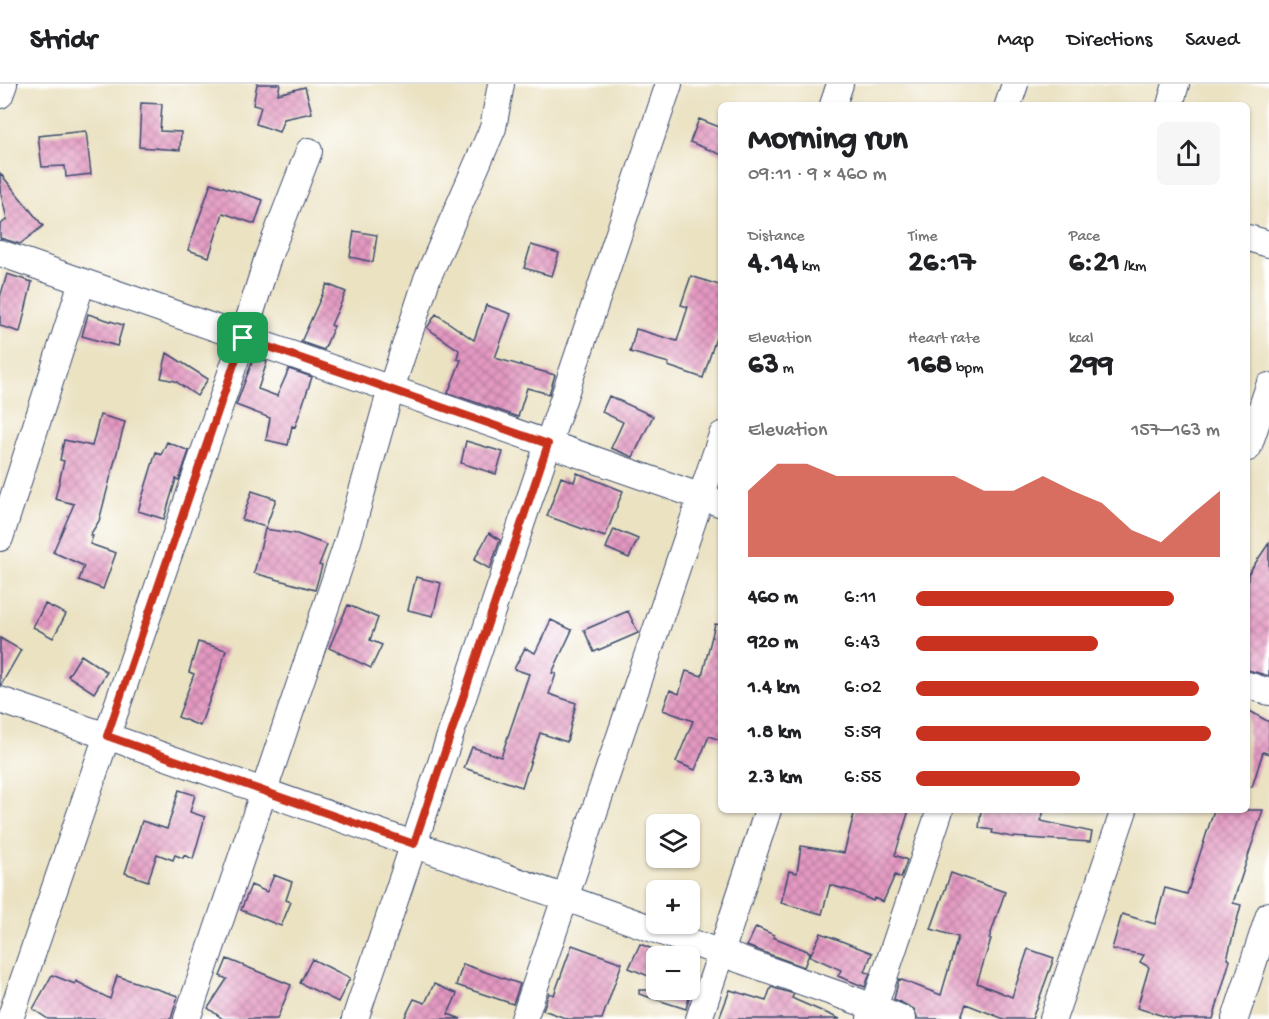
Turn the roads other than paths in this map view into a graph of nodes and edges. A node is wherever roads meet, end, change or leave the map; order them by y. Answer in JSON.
{"nodes":[{"id":1,"x":4,"y":84,"type":"edge"},
{"id":2,"x":501,"y":84,"type":"edge"},
{"id":3,"x":669,"y":84,"type":"edge"},
{"id":4,"x":840,"y":84,"type":"edge"},
{"id":5,"x":1015,"y":84,"type":"edge"},
{"id":6,"x":1176,"y":84,"type":"edge"},
{"id":7,"x":0,"y":95,"type":"edge"},
{"id":8,"x":834,"y":102,"type":"edge"},
{"id":9,"x":1009,"y":102,"type":"edge"},
{"id":10,"x":1171,"y":102,"type":"edge"},
{"id":11,"x":309,"y":152,"type":"dead end"},
{"id":12,"x":1250,"y":239,"type":"edge"},
{"id":13,"x":1269,"y":244,"type":"edge"},
{"id":14,"x":0,"y":253,"type":"edge"},
{"id":15,"x":82,"y":282,"type":"junction"},
{"id":16,"x":243,"y":338,"type":"junction"},
{"id":17,"x":1269,"y":386,"type":"edge"},
{"id":18,"x":391,"y":389,"type":"junction"},
{"id":19,"x":1250,"y":441,"type":"edge"},
{"id":20,"x":548,"y":444,"type":"junction"},
{"id":21,"x":718,"y":459,"type":"edge"},
{"id":22,"x":711,"y":500,"type":"edge"},
{"id":23,"x":0,"y":538,"type":"edge"},
{"id":24,"x":1250,"y":686,"type":"edge"},
{"id":25,"x":1269,"y":692,"type":"edge"},
{"id":26,"x":0,"y":700,"type":"edge"},
{"id":27,"x":107,"y":736,"type":"junction"},
{"id":28,"x":264,"y":791,"type":"junction"},
{"id":29,"x":767,"y":813,"type":"edge"},
{"id":30,"x":939,"y":813,"type":"edge"},
{"id":31,"x":1123,"y":813,"type":"edge"},
{"id":32,"x":414,"y":844,"type":"junction"},
{"id":33,"x":565,"y":897,"type":"junction"},
{"id":34,"x":1269,"y":915,"type":"edge"},
{"id":35,"x":722,"y":953,"type":"junction"},
{"id":36,"x":872,"y":1013,"type":"edge"},
{"id":37,"x":10,"y":1019,"type":"edge"},
{"id":38,"x":187,"y":1019,"type":"edge"},
{"id":39,"x":355,"y":1019,"type":"edge"},
{"id":40,"x":524,"y":1019,"type":"edge"},
{"id":41,"x":699,"y":1019,"type":"edge"},
{"id":42,"x":903,"y":1019,"type":"edge"},
{"id":43,"x":1053,"y":1019,"type":"edge"},
{"id":44,"x":1234,"y":1019,"type":"edge"}],
"edges":[{"from":1,"to":7,"type":"street"},
{"from":2,"to":18,"type":"street"},
{"from":3,"to":20,"type":"street"},
{"from":4,"to":8,"type":"street"},
{"from":5,"to":9,"type":"street"},
{"from":6,"to":10,"type":"street"},
{"from":11,"to":16,"type":"street"},
{"from":12,"to":13,"type":"street"},
{"from":14,"to":15,"type":"street"},
{"from":15,"to":16,"type":"street"},
{"from":15,"to":23,"type":"street"},
{"from":16,"to":18,"type":"street"},
{"from":16,"to":27,"type":"street"},
{"from":17,"to":19,"type":"street"},
{"from":18,"to":20,"type":"street"},
{"from":18,"to":28,"type":"street"},
{"from":20,"to":22,"type":"street"},
{"from":20,"to":32,"type":"street"},
{"from":21,"to":22,"type":"street"},
{"from":22,"to":33,"type":"street"},
{"from":24,"to":25,"type":"street"},
{"from":26,"to":27,"type":"street"},
{"from":27,"to":28,"type":"street"},
{"from":27,"to":37,"type":"street"},
{"from":28,"to":32,"type":"street"},
{"from":28,"to":38,"type":"street"},
{"from":29,"to":35,"type":"street"},
{"from":30,"to":36,"type":"street"},
{"from":31,"to":43,"type":"street"},
{"from":32,"to":33,"type":"street"},
{"from":32,"to":39,"type":"street"},
{"from":33,"to":35,"type":"street"},
{"from":33,"to":40,"type":"street"},
{"from":34,"to":44,"type":"street"},
{"from":35,"to":36,"type":"street"},
{"from":35,"to":41,"type":"street"},
{"from":36,"to":42,"type":"street"}]}
